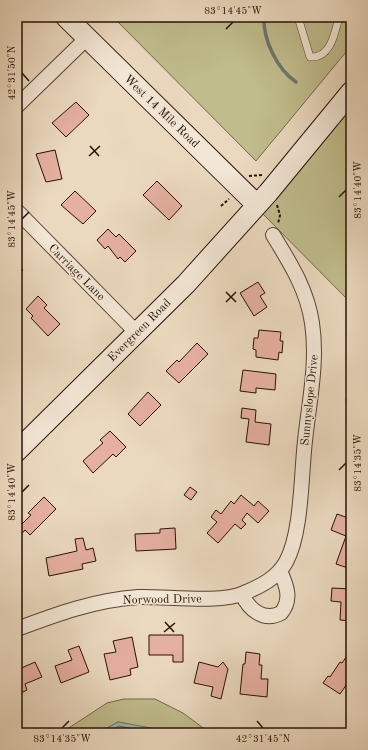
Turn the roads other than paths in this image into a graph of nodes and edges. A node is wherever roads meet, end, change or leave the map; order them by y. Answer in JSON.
{"nodes":[{"id":1,"x":66,"y":17,"type":"edge"},
{"id":2,"x":298,"y":17,"type":"edge"},
{"id":3,"x":339,"y":17,"type":"edge"},
{"id":4,"x":87,"y":38,"type":"junction"},
{"id":5,"x":351,"y":92,"type":"edge"},
{"id":6,"x":17,"y":106,"type":"edge"},
{"id":7,"x":263,"y":199,"type":"junction"},
{"id":8,"x":17,"y":211,"type":"edge"},
{"id":9,"x":273,"y":235,"type":"road end"},
{"id":10,"x":137,"y":333,"type":"junction"},
{"id":11,"x":17,"y":451,"type":"edge"},
{"id":12,"x":280,"y":571,"type":"junction"},
{"id":13,"x":262,"y":585,"type":"joint"},
{"id":14,"x":242,"y":594,"type":"junction"},
{"id":15,"x":17,"y":629,"type":"edge"}],
"edges":[{"from":1,"to":4,"type":"street","name":"West 14 Mile Road"},
{"from":2,"to":3,"type":"lane"},
{"from":4,"to":6,"type":"street"},
{"from":4,"to":7,"type":"street","name":"West 14 Mile Road"},
{"from":5,"to":7,"type":"street","name":"Evergreen Road"},
{"from":7,"to":10,"type":"street","name":"Evergreen Road"},
{"from":8,"to":10,"type":"street","name":"Carriage Lane"},
{"from":9,"to":12,"type":"street","name":"Sunnyslope Drive"},
{"from":10,"to":11,"type":"street","name":"Evergreen Road"},
{"from":12,"to":13,"type":"street","name":"Sunnyslope Drive"},
{"from":12,"to":14,"type":"street"},
{"from":13,"to":14,"type":"street","name":"Norwood Drive"},
{"from":14,"to":15,"type":"street","name":"Norwood Drive"}]}
